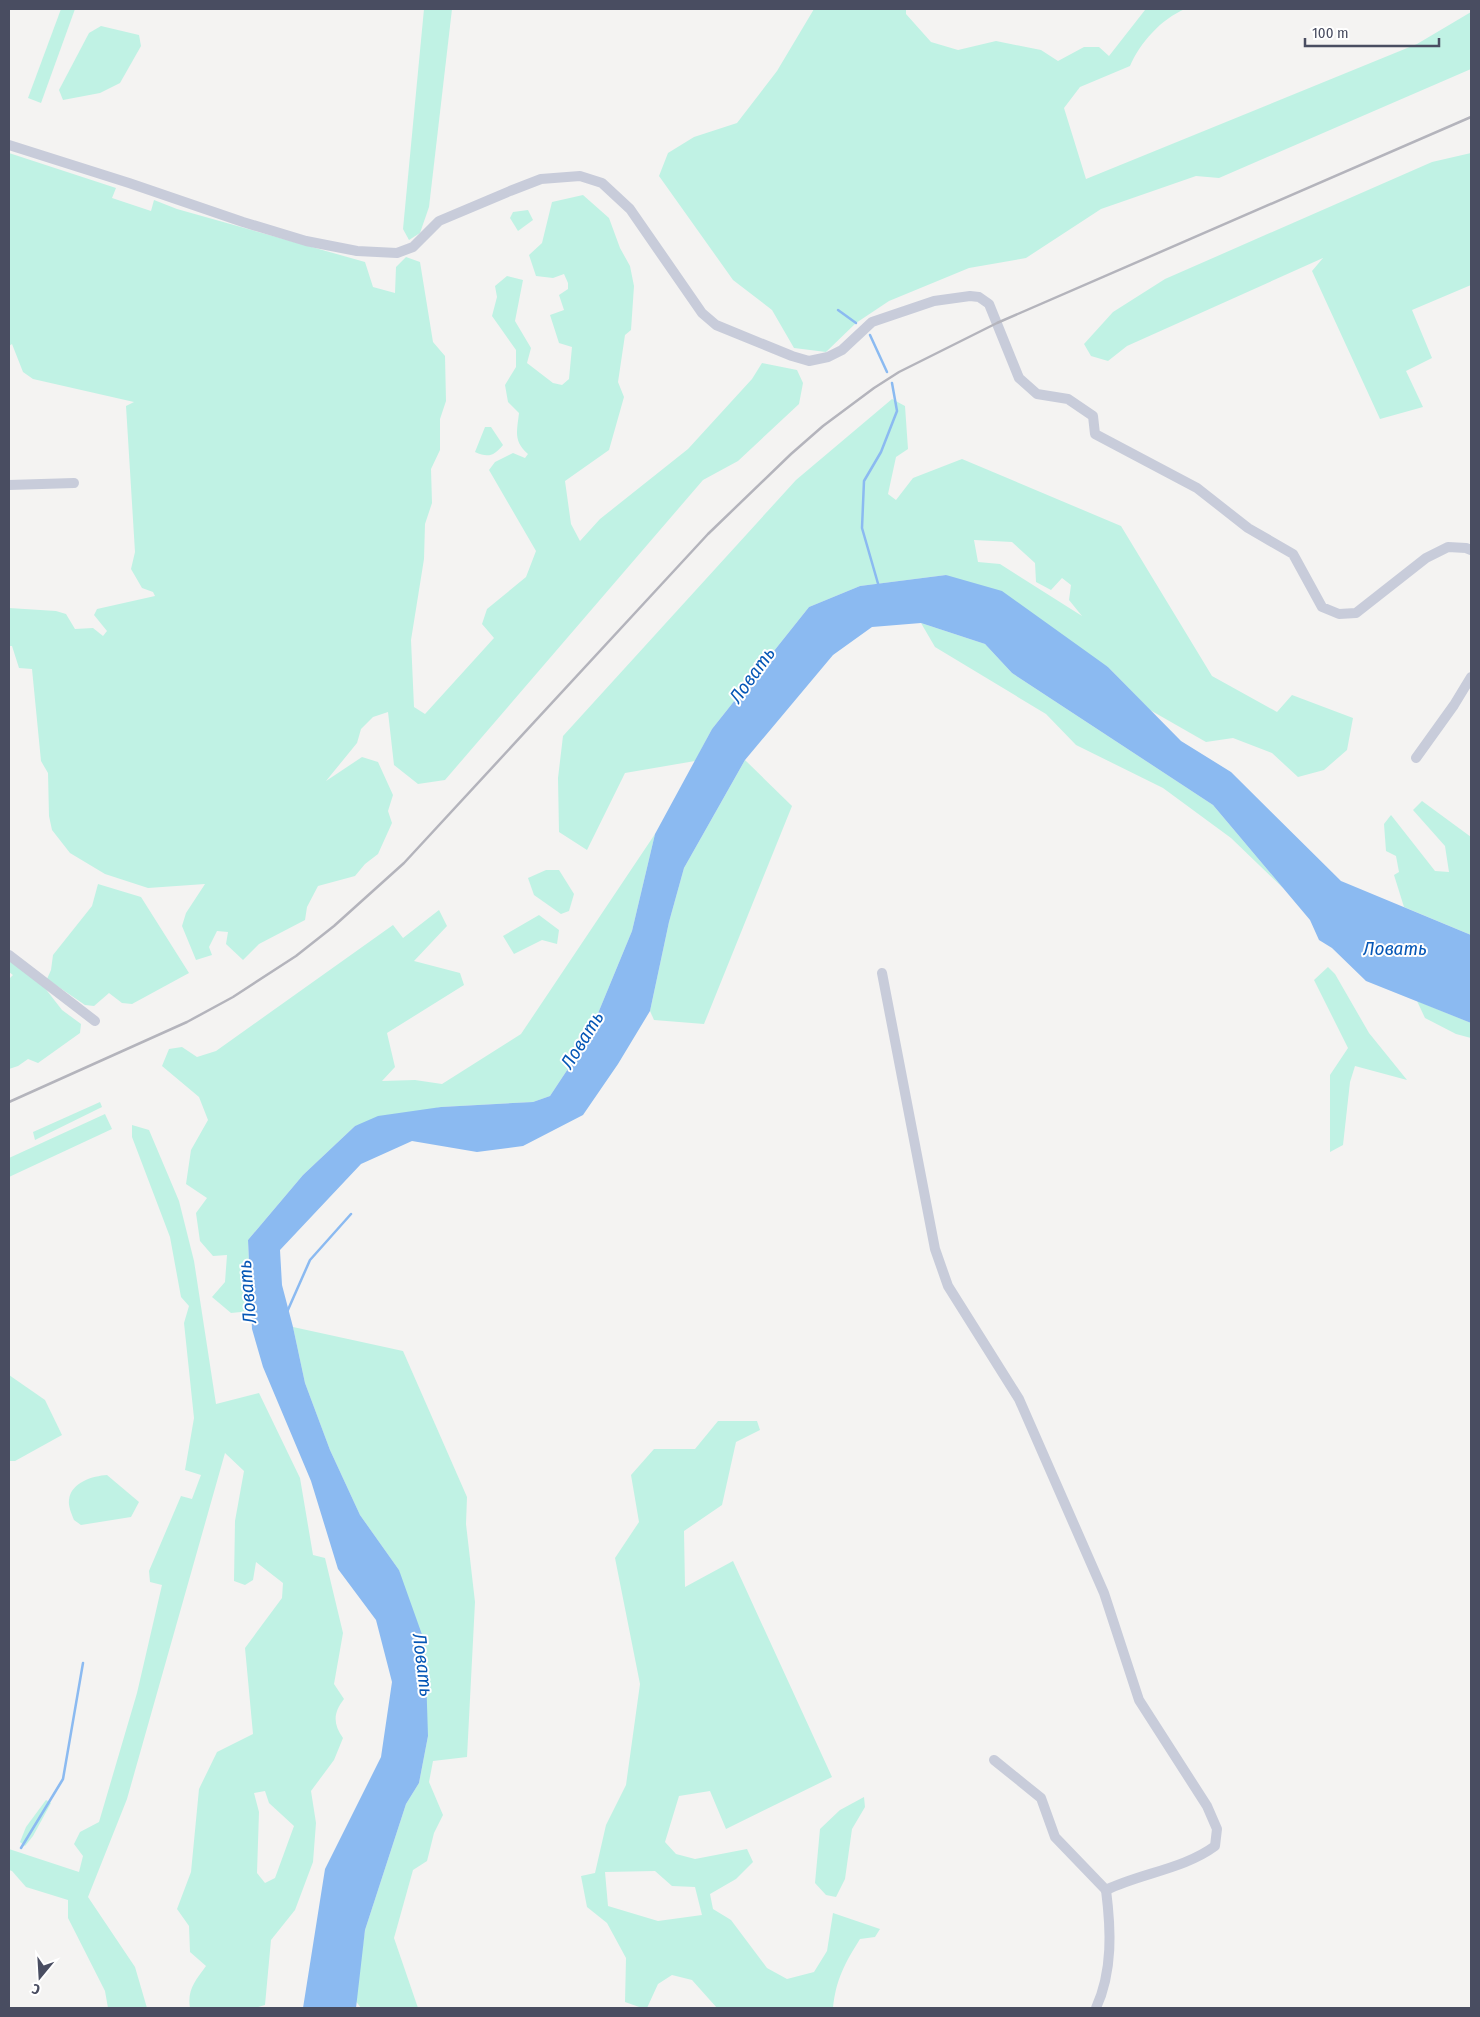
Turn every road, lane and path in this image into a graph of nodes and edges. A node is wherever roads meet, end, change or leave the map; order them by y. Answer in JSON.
{"nodes":[{"id":1,"x":9,"y":145,"type":"edge"},
{"id":2,"x":74,"y":483,"type":"dead end"},
{"id":3,"x":9,"y":484,"type":"edge"},
{"id":4,"x":1471,"y":550,"type":"edge"},
{"id":5,"x":1471,"y":677,"type":"edge"},
{"id":6,"x":1416,"y":758,"type":"dead end"},
{"id":7,"x":9,"y":955,"type":"edge"},
{"id":8,"x":882,"y":973,"type":"dead end"},
{"id":9,"x":95,"y":1021,"type":"dead end"},
{"id":10,"x":994,"y":1760,"type":"dead end"},
{"id":11,"x":1106,"y":1890,"type":"junction"},
{"id":12,"x":1096,"y":2008,"type":"edge"}],
"edges":[{"from":1,"to":4,"type":"street"},
{"from":2,"to":3,"type":"street"},
{"from":5,"to":6,"type":"street"},
{"from":7,"to":9,"type":"street"},
{"from":8,"to":11,"type":"street"},
{"from":10,"to":11,"type":"street"},
{"from":11,"to":12,"type":"street"}]}
